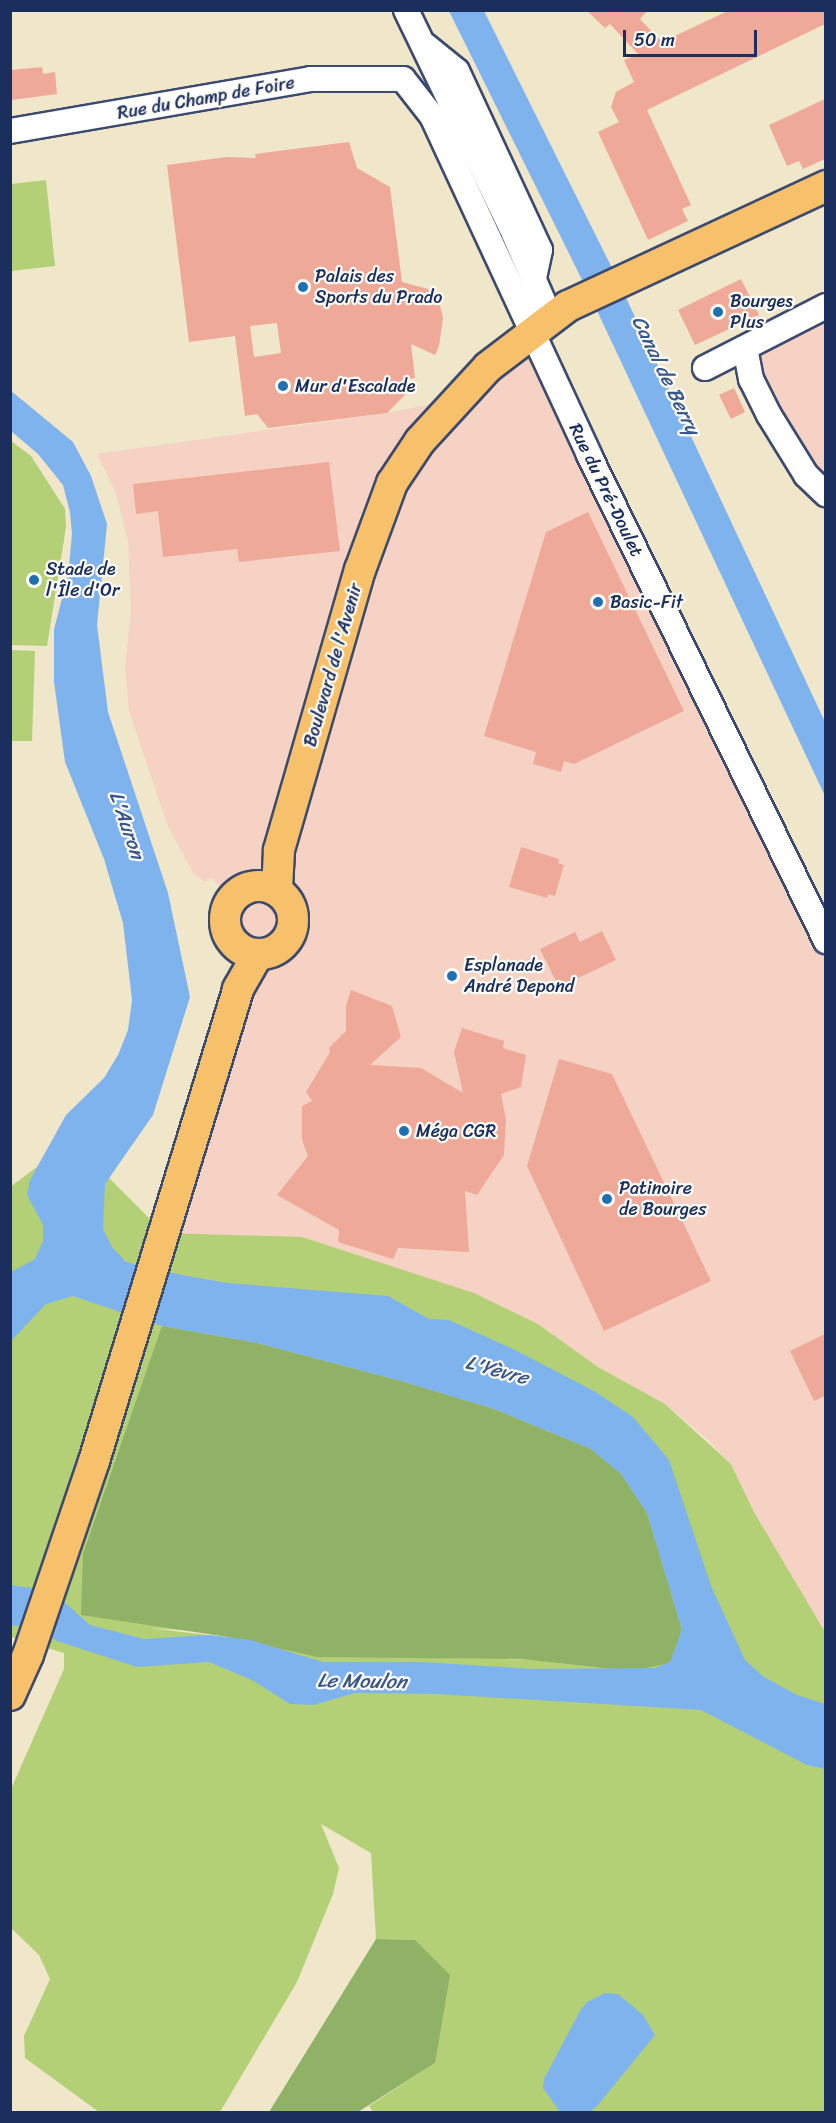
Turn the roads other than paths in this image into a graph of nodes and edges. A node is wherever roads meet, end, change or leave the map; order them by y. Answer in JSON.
{"nodes":[{"id":1,"x":406,"y":10,"type":"edge"},
{"id":2,"x":419,"y":39,"type":"junction"},
{"id":3,"x":403,"y":79,"type":"junction"},
{"id":4,"x":10,"y":131,"type":"edge"},
{"id":5,"x":825,"y":186,"type":"edge"},
{"id":6,"x":825,"y":306,"type":"edge"},
{"id":7,"x":551,"y":319,"type":"junction"},
{"id":8,"x":745,"y":348,"type":"junction"},
{"id":9,"x":705,"y":368,"type":"dead end"},
{"id":10,"x":825,"y":494,"type":"edge"},
{"id":11,"x":267,"y":888,"type":"junction"},
{"id":12,"x":825,"y":941,"type":"edge"},
{"id":13,"x":247,"y":950,"type":"junction"},
{"id":14,"x":10,"y":1695,"type":"edge"}],
"edges":[{"from":1,"to":2,"type":"street","name":"Rue du Pré-Doulet"},
{"from":2,"to":3,"type":"street"},
{"from":2,"to":7,"type":"street","name":"Rue du Pré-Doulet"},
{"from":3,"to":4,"type":"street","name":"Rue du Champ de Foire"},
{"from":3,"to":7,"type":"street","name":"Rue du Pré-Doulet"},
{"from":5,"to":7,"type":"main road","name":"Boulevard de l'Avenir"},
{"from":6,"to":8,"type":"street"},
{"from":7,"to":11,"type":"main road","name":"Boulevard de l'Avenir"},
{"from":7,"to":12,"type":"street","name":"Rue du Pré-Doulet"},
{"from":8,"to":9,"type":"street"},
{"from":8,"to":10,"type":"street"},
{"from":11,"to":13,"type":"main road"},
{"from":11,"to":13,"type":"main road"},
{"from":13,"to":14,"type":"main road"}]}
